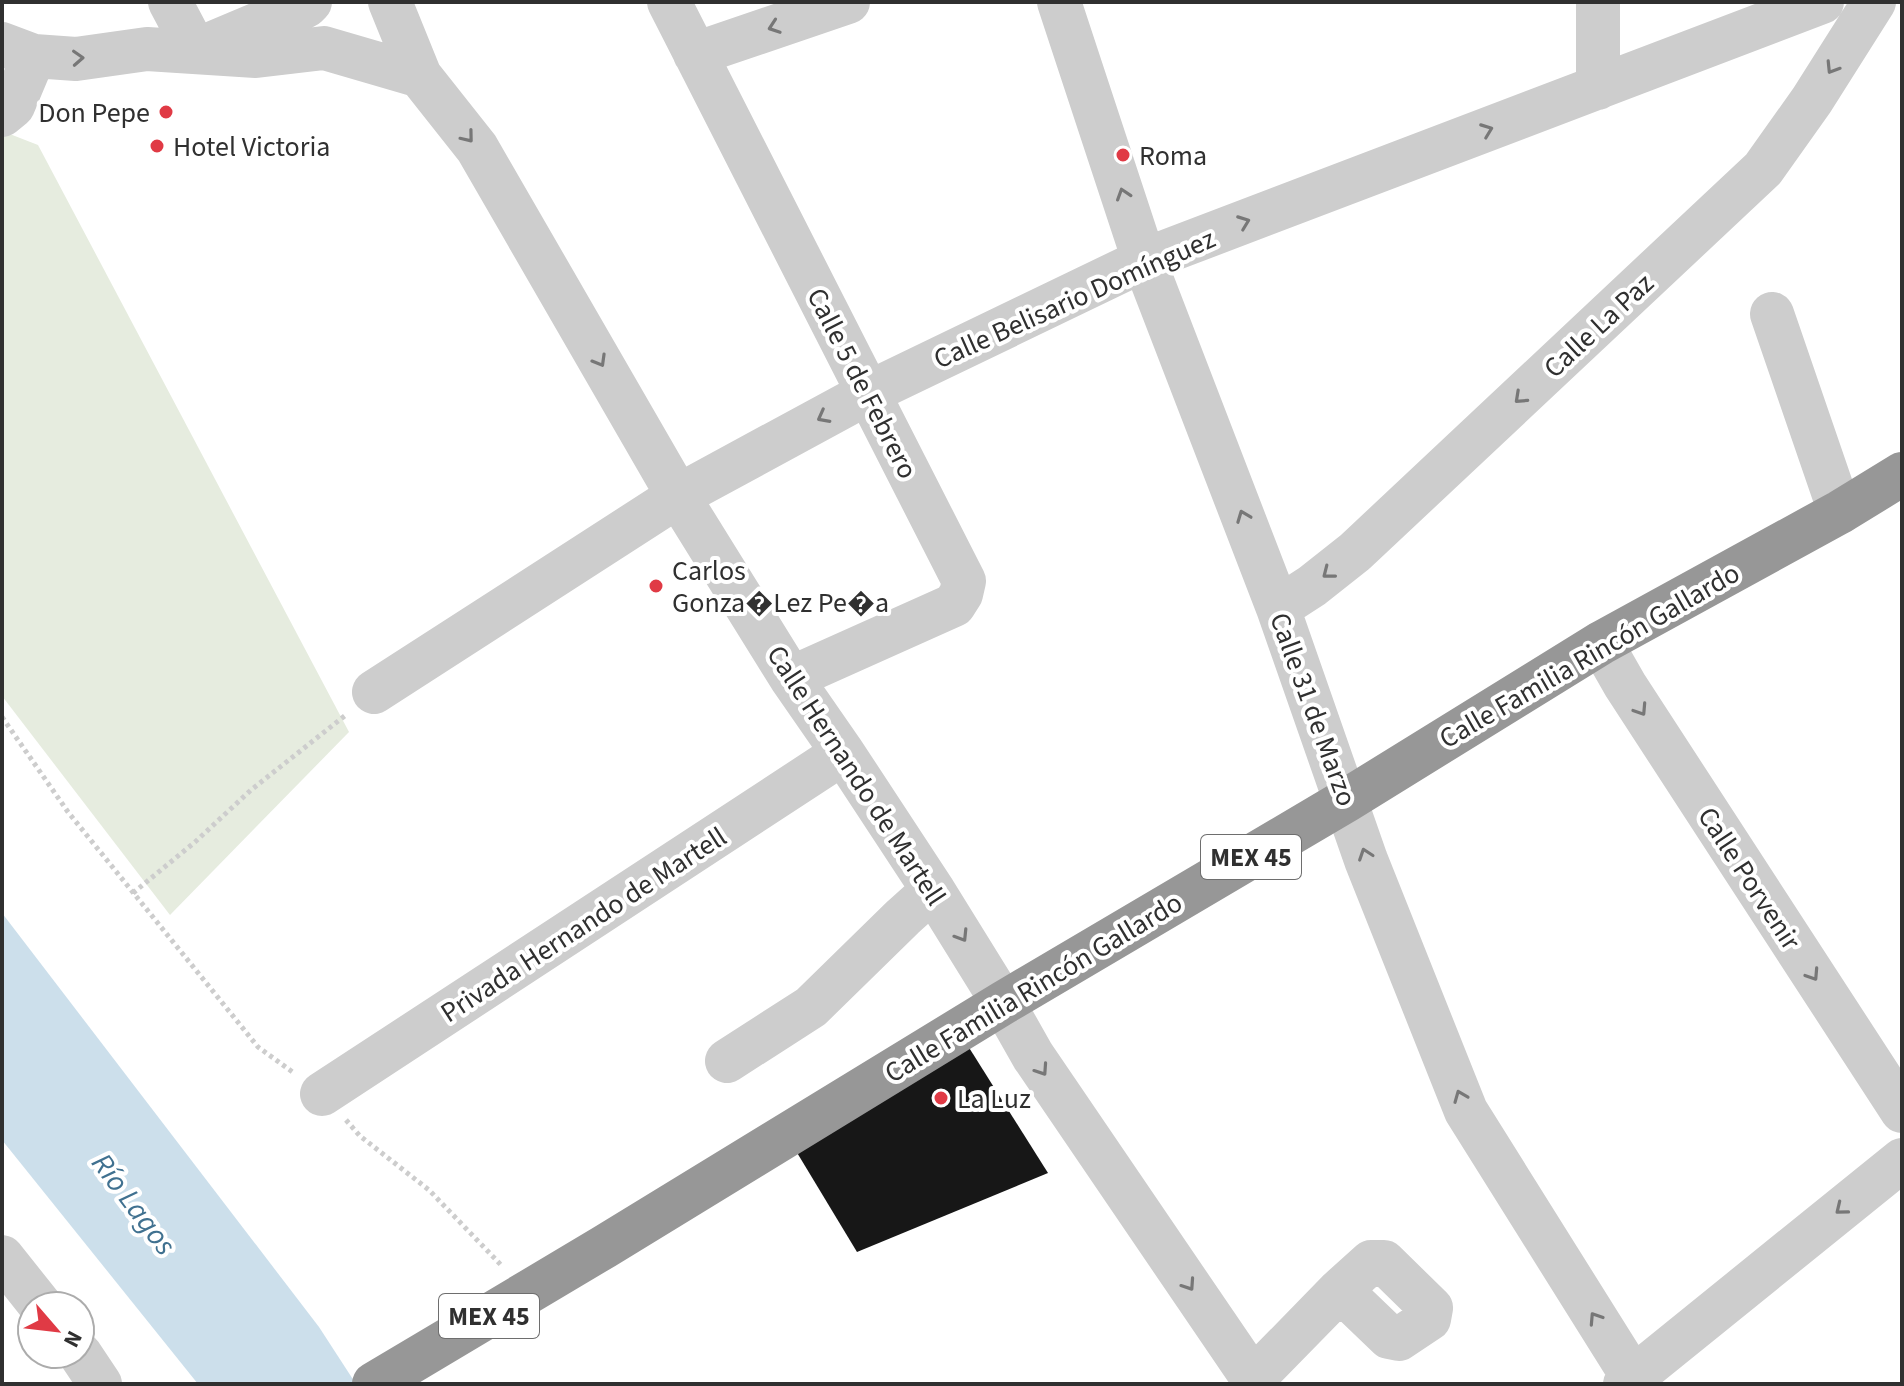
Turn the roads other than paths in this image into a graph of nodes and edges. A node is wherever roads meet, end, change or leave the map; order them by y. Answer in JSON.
{"nodes":[{"id":1,"x":170,"y":2,"type":"edge"},
{"id":2,"x":310,"y":2,"type":"edge"},
{"id":3,"x":390,"y":2,"type":"edge"},
{"id":4,"x":669,"y":2,"type":"edge"},
{"id":5,"x":848,"y":2,"type":"edge"},
{"id":6,"x":1059,"y":2,"type":"edge"},
{"id":7,"x":1598,"y":2,"type":"edge"},
{"id":8,"x":1822,"y":2,"type":"edge"},
{"id":9,"x":1874,"y":2,"type":"edge"},
{"id":10,"x":18,"y":50,"type":"edge"},
{"id":11,"x":196,"y":51,"type":"junction"},
{"id":12,"x":695,"y":54,"type":"junction"},
{"id":13,"x":420,"y":76,"type":"junction"},
{"id":14,"x":1598,"y":88,"type":"junction"},
{"id":15,"x":2,"y":115,"type":"edge"},
{"id":16,"x":1144,"y":260,"type":"junction"},
{"id":17,"x":1772,"y":314,"type":"dead end"},
{"id":18,"x":868,"y":393,"type":"junction"},
{"id":19,"x":1902,"y":474,"type":"edge"},
{"id":20,"x":678,"y":496,"type":"junction"},
{"id":21,"x":1840,"y":512,"type":"junction"},
{"id":22,"x":1278,"y":608,"type":"junction"},
{"id":23,"x":1601,"y":643,"type":"junction"},
{"id":24,"x":791,"y":678,"type":"junction"},
{"id":25,"x":374,"y":692,"type":"road end"},
{"id":26,"x":843,"y":753,"type":"junction"},
{"id":27,"x":1347,"y":800,"type":"junction"},
{"id":28,"x":933,"y":890,"type":"junction"},
{"id":29,"x":1003,"y":1003,"type":"junction"},
{"id":30,"x":727,"y":1061,"type":"dead end"},
{"id":31,"x":322,"y":1094,"type":"road end"},
{"id":32,"x":1902,"y":1111,"type":"edge"},
{"id":33,"x":1902,"y":1160,"type":"edge"},
{"id":34,"x":2,"y":1257,"type":"edge"},
{"id":35,"x":28,"y":1290,"type":"edge"},
{"id":36,"x":1340,"y":1290,"type":"dead end"},
{"id":37,"x":1256,"y":1382,"type":"edge"},
{"id":38,"x":1631,"y":1382,"type":"edge"},
{"id":39,"x":374,"y":1384,"type":"edge"}],
"edges":[{"from":1,"to":11,"type":"street"},
{"from":2,"to":11,"type":"street"},
{"from":3,"to":13,"type":"street","name":"Calle Hernando de Martell"},
{"from":4,"to":12,"type":"street","name":"Calle 5 de Febrero"},
{"from":5,"to":12,"type":"street","one_way":true},
{"from":16,"to":6,"type":"street","name":"Calle 31 de Marzo","one_way":true},
{"from":7,"to":14,"type":"street"},
{"from":8,"to":14,"type":"street","name":"Calle Belisario Domínguez"},
{"from":9,"to":22,"type":"street","name":"Calle La Paz","one_way":true},
{"from":10,"to":11,"type":"street","one_way":true},
{"from":10,"to":15,"type":"street"},
{"from":11,"to":13,"type":"street"},
{"from":12,"to":18,"type":"street","name":"Calle 5 de Febrero"},
{"from":13,"to":20,"type":"street","name":"Calle Hernando de Martell","one_way":true},
{"from":16,"to":14,"type":"street","name":"Calle Belisario Domínguez","one_way":true},
{"from":16,"to":18,"type":"street","name":"Calle Belisario Domínguez"},
{"from":22,"to":16,"type":"street","name":"Calle 31 de Marzo","one_way":true},
{"from":17,"to":21,"type":"street"},
{"from":18,"to":20,"type":"street","name":"Calle Belisario Domínguez","one_way":true},
{"from":18,"to":24,"type":"street","name":"Calle 5 de Febrero"},
{"from":19,"to":21,"type":"highway","name":"Calle Familia Rincón Gallardo","number":"MEX 45"},
{"from":20,"to":24,"type":"street","name":"Calle Hernando de Martell"},
{"from":20,"to":25,"type":"street","name":"Calle Belisario Domínguez"},
{"from":21,"to":23,"type":"highway","name":"Calle Familia Rincón Gallardo","number":"MEX 45"},
{"from":22,"to":27,"type":"street","name":"Calle 31 de Marzo"},
{"from":23,"to":27,"type":"highway","name":"Calle Familia Rincón Gallardo","number":"MEX 45"},
{"from":23,"to":32,"type":"street","name":"Calle Porvenir","one_way":true},
{"from":24,"to":26,"type":"street","name":"Calle Hernando de Martell"},
{"from":26,"to":28,"type":"street","name":"Calle Hernando de Martell"},
{"from":26,"to":31,"type":"street","name":"Privada Hernando de Martell"},
{"from":27,"to":29,"type":"highway","name":"Calle Familia Rincón Gallardo","number":"MEX 45"},
{"from":38,"to":27,"type":"street","name":"Calle 31 de Marzo","one_way":true},
{"from":28,"to":29,"type":"street","name":"Calle Hernando de Martell","one_way":true},
{"from":28,"to":30,"type":"street"},
{"from":29,"to":37,"type":"street","name":"Calle Hernando de Martell","one_way":true},
{"from":29,"to":39,"type":"highway","name":"Calle Familia Rincón Gallardo","number":"MEX 45"},
{"from":33,"to":38,"type":"street","one_way":true},
{"from":34,"to":35,"type":"street"},
{"from":36,"to":37,"type":"street"}]}
